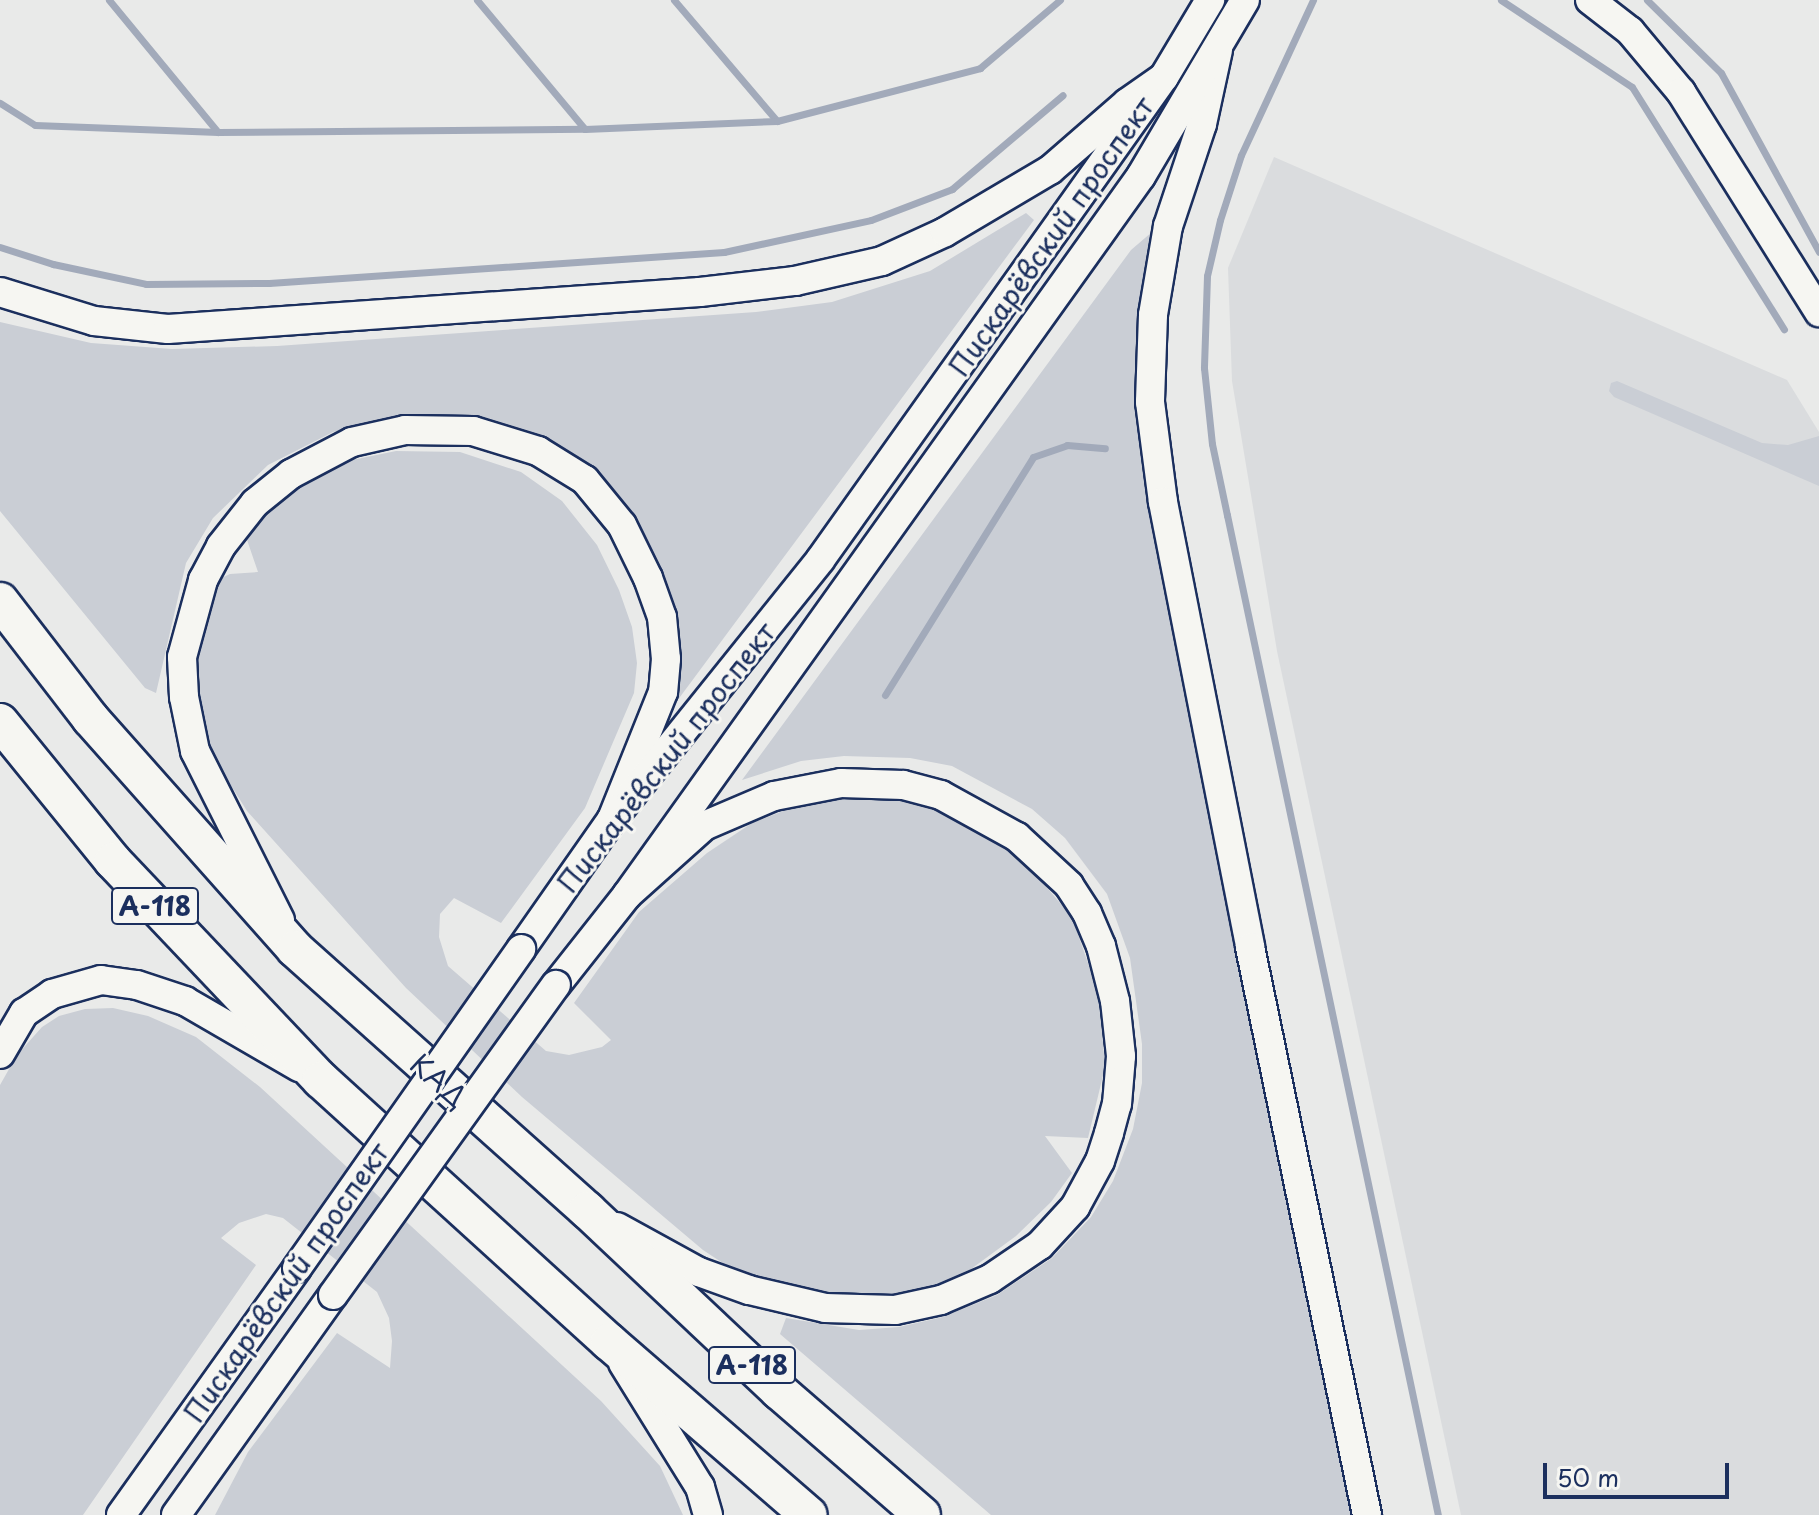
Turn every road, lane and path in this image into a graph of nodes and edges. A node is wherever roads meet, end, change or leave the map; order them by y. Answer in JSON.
{"nodes":[{"id":1,"x":1210,"y":0,"type":"edge"},
{"id":2,"x":1245,"y":0,"type":"edge"},
{"id":3,"x":1590,"y":0,"type":"edge"},
{"id":4,"x":1218,"y":50,"type":"junction"},
{"id":5,"x":1164,"y":77,"type":"junction"},
{"id":6,"x":0,"y":292,"type":"edge"},
{"id":7,"x":1819,"y":312,"type":"edge"},
{"id":8,"x":0,"y":601,"type":"edge"},
{"id":9,"x":0,"y":722,"type":"edge"},
{"id":10,"x":612,"y":819,"type":"junction"},
{"id":11,"x":627,"y":895,"type":"junction"},
{"id":12,"x":295,"y":949,"type":"junction"},
{"id":13,"x":0,"y":1054,"type":"edge"},
{"id":14,"x":321,"y":1080,"type":"junction"},
{"id":15,"x":587,"y":1210,"type":"junction"},
{"id":16,"x":609,"y":1342,"type":"junction"},
{"id":17,"x":232,"y":1437,"type":"junction"},
{"id":18,"x":121,"y":1515,"type":"edge"},
{"id":19,"x":176,"y":1515,"type":"edge"},
{"id":20,"x":190,"y":1515,"type":"edge"},
{"id":21,"x":708,"y":1515,"type":"edge"},
{"id":22,"x":809,"y":1515,"type":"edge"},
{"id":23,"x":922,"y":1515,"type":"edge"},
{"id":24,"x":1367,"y":1515,"type":"edge"}],
"edges":[{"from":1,"to":5,"type":"street","name":"Пискарёвский проспект"},
{"from":2,"to":4,"type":"street","name":"Пискарёвский проспект"},
{"from":3,"to":7,"type":"street"},
{"from":4,"to":11,"type":"street","name":"Пискарёвский проспект"},
{"from":4,"to":24,"type":"street"},
{"from":5,"to":6,"type":"street"},
{"from":5,"to":10,"type":"street","name":"Пискарёвский проспект"},
{"from":8,"to":12,"type":"highway","name":"КАД","number":"А-118"},
{"from":9,"to":14,"type":"highway","number":"А-118"},
{"from":10,"to":12,"type":"street"},
{"from":10,"to":18,"type":"street","name":"Пискарёвский проспект","bridge":true},
{"from":11,"to":15,"type":"street"},
{"from":11,"to":17,"type":"street","name":"Пискарёвский проспект","bridge":true},
{"from":12,"to":15,"type":"highway","name":"КАД","number":"А-118"},
{"from":13,"to":14,"type":"street"},
{"from":14,"to":16,"type":"highway","number":"А-118"},
{"from":15,"to":23,"type":"highway","name":"КАД","number":"А-118"},
{"from":16,"to":21,"type":"street"},
{"from":16,"to":22,"type":"highway","number":"А-118"},
{"from":17,"to":19,"type":"street","name":"Пискарёвский проспект"},
{"from":17,"to":20,"type":"street"}]}
